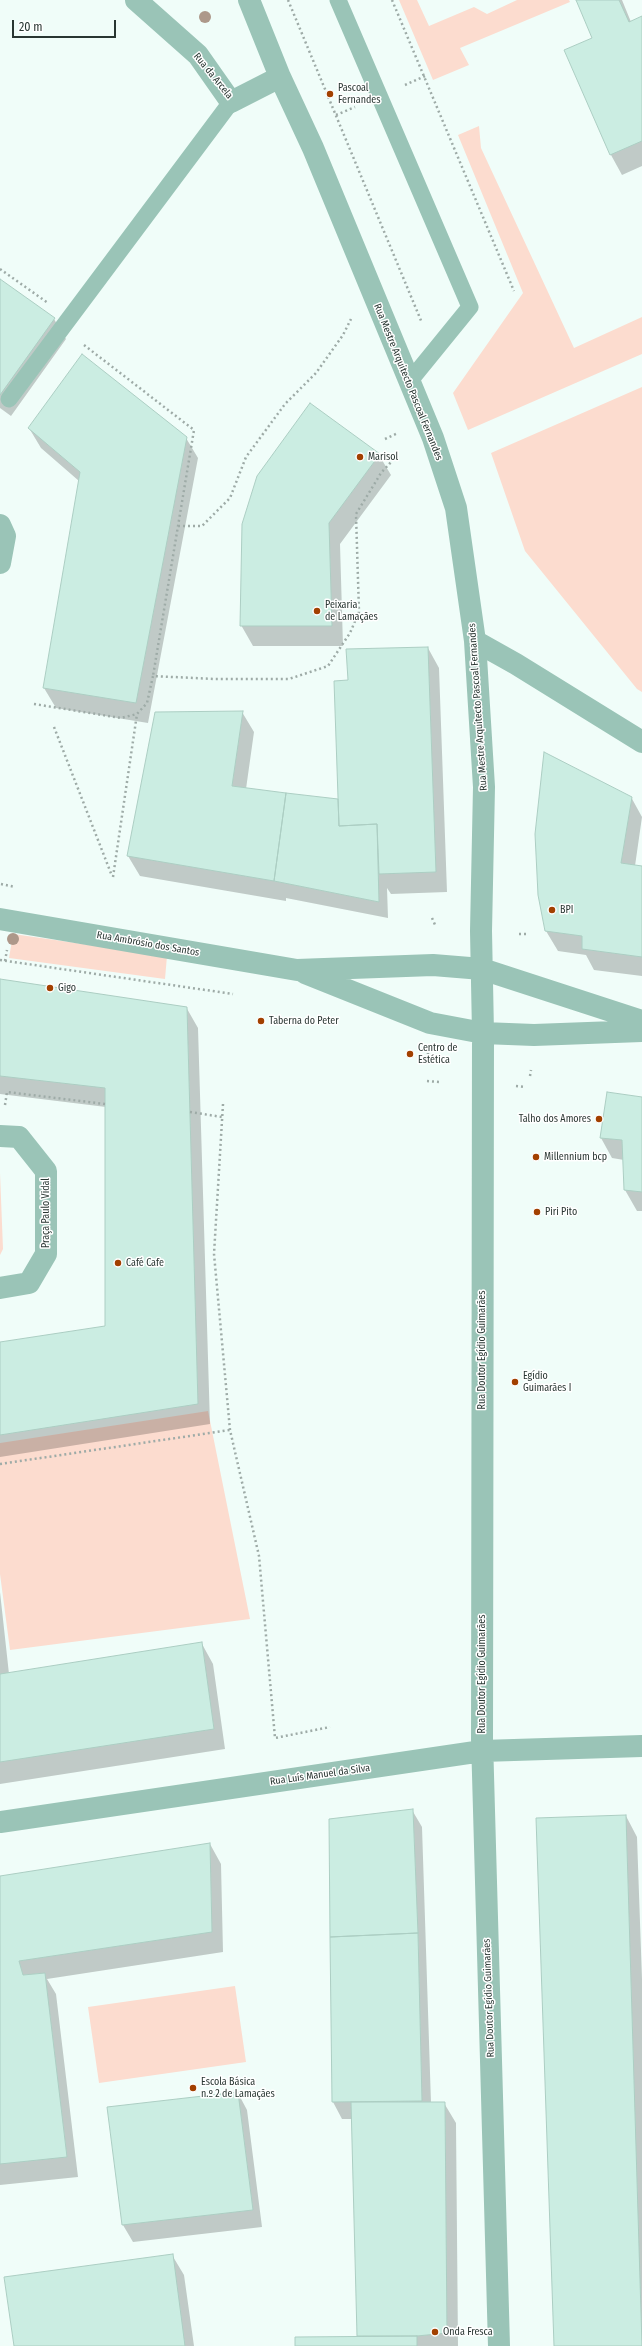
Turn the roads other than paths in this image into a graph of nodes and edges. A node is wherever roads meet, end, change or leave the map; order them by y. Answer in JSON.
{"nodes":[{"id":1,"x":136,"y":0,"type":"edge"},
{"id":2,"x":248,"y":0,"type":"edge"},
{"id":3,"x":338,"y":0,"type":"edge"},
{"id":4,"x":280,"y":77,"type":"junction"},
{"id":5,"x":231,"y":102,"type":"junction"},
{"id":6,"x":409,"y":382,"type":"junction"},
{"id":7,"x":9,"y":399,"type":"dead end"},
{"id":8,"x":0,"y":525,"type":"edge"},
{"id":9,"x":0,"y":563,"type":"edge"},
{"id":10,"x":475,"y":641,"type":"junction"},
{"id":11,"x":642,"y":742,"type":"edge"},
{"id":12,"x":0,"y":919,"type":"edge"},
{"id":13,"x":482,"y":969,"type":"junction"},
{"id":14,"x":297,"y":970,"type":"junction"},
{"id":15,"x":482,"y":1001,"type":"joint"},
{"id":16,"x":642,"y":1022,"type":"edge"},
{"id":17,"x":642,"y":1030,"type":"edge"},
{"id":18,"x":483,"y":1033,"type":"junction"},
{"id":19,"x":0,"y":1136,"type":"edge"},
{"id":20,"x":0,"y":1288,"type":"edge"},
{"id":21,"x":642,"y":1746,"type":"edge"},
{"id":22,"x":482,"y":1751,"type":"junction"},
{"id":23,"x":0,"y":1822,"type":"edge"},
{"id":24,"x":499,"y":2346,"type":"edge"}],
"edges":[{"from":1,"to":5,"type":"street","name":"Rua da Arcela"},
{"from":2,"to":4,"type":"street","name":"Rua Mestre Arquitecto Pascoal Fernandes"},
{"from":3,"to":6,"type":"lane"},
{"from":4,"to":5,"type":"street","name":"Rua da Arcela"},
{"from":4,"to":6,"type":"street","name":"Rua Mestre Arquitecto Pascoal Fernandes"},
{"from":5,"to":7,"type":"lane"},
{"from":6,"to":10,"type":"street","name":"Rua Mestre Arquitecto Pascoal Fernandes"},
{"from":8,"to":9,"type":"street"},
{"from":10,"to":11,"type":"street"},
{"from":10,"to":13,"type":"street","name":"Rua Mestre Arquitecto Pascoal Fernandes"},
{"from":12,"to":14,"type":"street","name":"Rua Ambrósio dos Santos"},
{"from":13,"to":14,"type":"street"},
{"from":13,"to":15,"type":"street","name":"Rua Mestre Arquitecto Pascoal Fernandes"},
{"from":13,"to":16,"type":"street"},
{"from":14,"to":18,"type":"street"},
{"from":15,"to":18,"type":"street","name":"Rua Doutor Egídio Guimarães"},
{"from":17,"to":18,"type":"street"},
{"from":18,"to":22,"type":"street","name":"Rua Doutor Egídio Guimarães"},
{"from":19,"to":20,"type":"street","name":"Praça Paulo Vidal"},
{"from":21,"to":22,"type":"street","name":"Rua Luís Manuel da Silva"},
{"from":22,"to":23,"type":"street","name":"Rua Luís Manuel da Silva"},
{"from":22,"to":24,"type":"street","name":"Rua Doutor Egídio Guimarães"}]}
